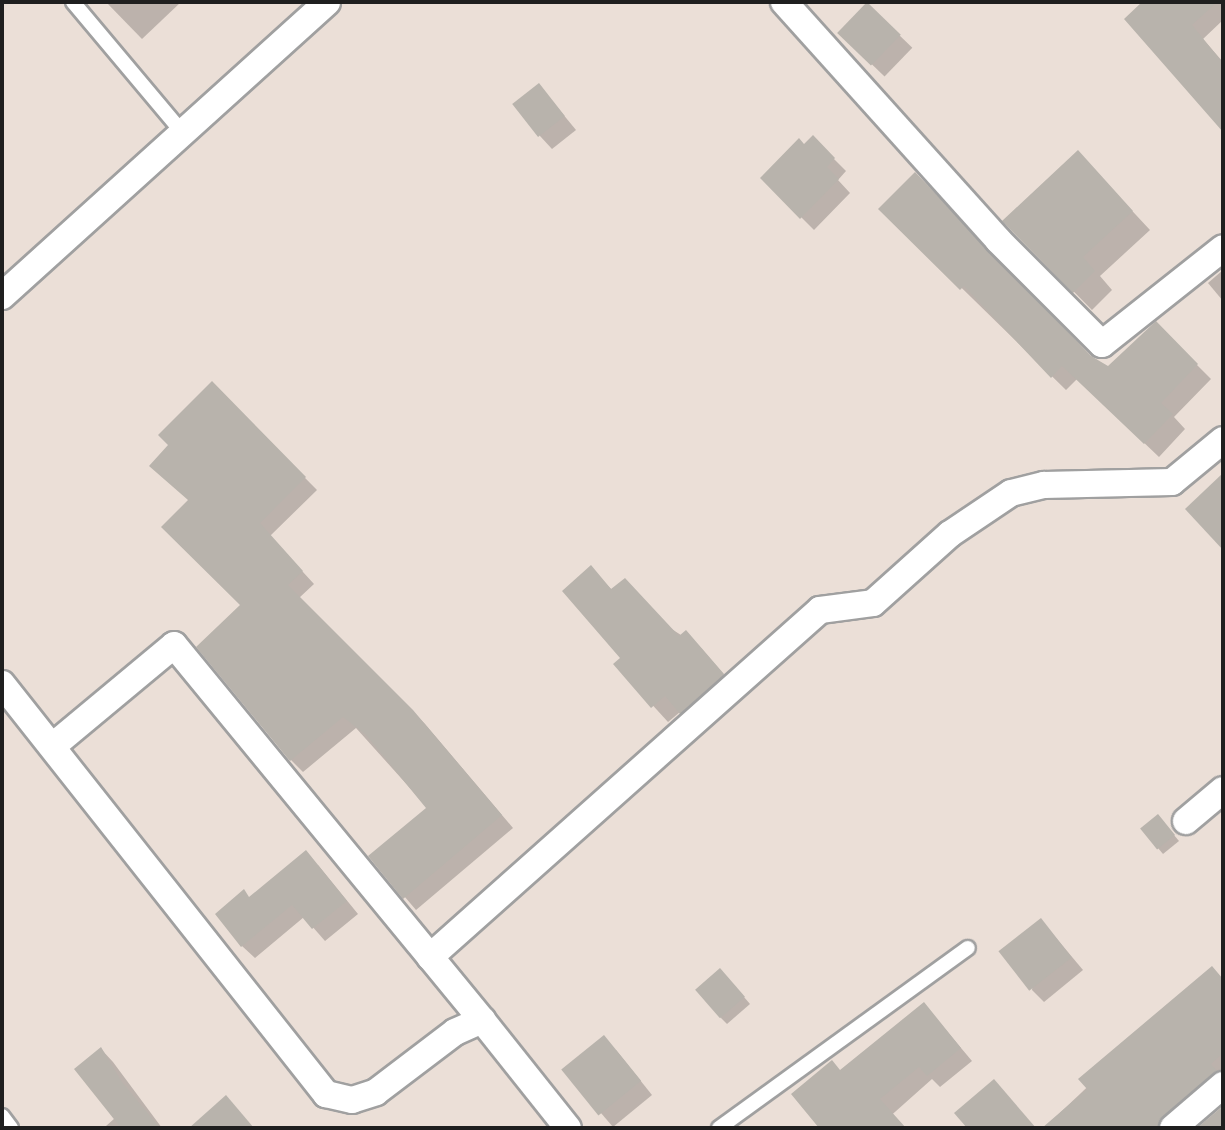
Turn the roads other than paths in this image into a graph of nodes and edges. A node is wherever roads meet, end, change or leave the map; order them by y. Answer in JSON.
{"nodes":[{"id":1,"x":74,"y":2,"type":"edge"},
{"id":2,"x":327,"y":2,"type":"edge"},
{"id":3,"x":784,"y":2,"type":"edge"},
{"id":4,"x":183,"y":133,"type":"junction"},
{"id":5,"x":1223,"y":248,"type":"edge"},
{"id":6,"x":2,"y":296,"type":"edge"},
{"id":7,"x":1223,"y":440,"type":"edge"},
{"id":8,"x":2,"y":684,"type":"edge"},
{"id":9,"x":54,"y":745,"type":"junction"},
{"id":10,"x":1223,"y":790,"type":"edge"},
{"id":11,"x":1186,"y":821,"type":"dead end"},
{"id":12,"x":968,"y":948,"type":"dead end"},
{"id":13,"x":430,"y":957,"type":"junction"},
{"id":14,"x":482,"y":1020,"type":"junction"},
{"id":15,"x":1223,"y":1085,"type":"edge"},
{"id":16,"x":2,"y":1116,"type":"edge"},
{"id":17,"x":11,"y":1128,"type":"edge"},
{"id":18,"x":568,"y":1128,"type":"edge"},
{"id":19,"x":719,"y":1128,"type":"edge"},
{"id":20,"x":1173,"y":1128,"type":"edge"}],
"edges":[{"from":1,"to":4,"type":"lane"},
{"from":2,"to":4,"type":"street"},
{"from":3,"to":5,"type":"street"},
{"from":4,"to":6,"type":"street"},
{"from":7,"to":13,"type":"street"},
{"from":8,"to":9,"type":"street"},
{"from":9,"to":13,"type":"street"},
{"from":9,"to":14,"type":"street"},
{"from":10,"to":11,"type":"street"},
{"from":12,"to":19,"type":"lane"},
{"from":13,"to":14,"type":"street"},
{"from":14,"to":18,"type":"street"},
{"from":15,"to":20,"type":"street"},
{"from":16,"to":17,"type":"lane"}]}
